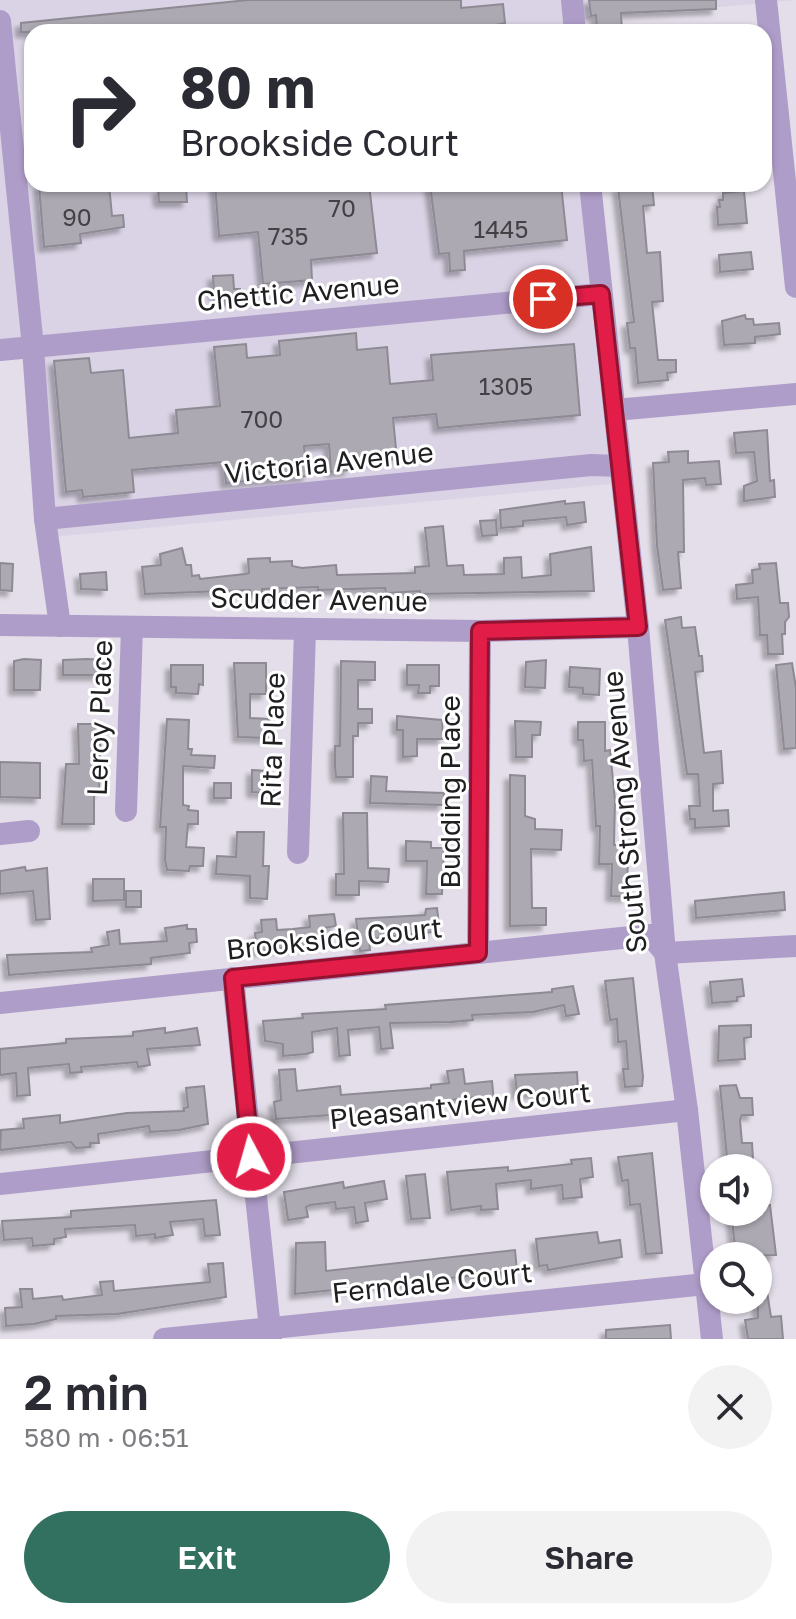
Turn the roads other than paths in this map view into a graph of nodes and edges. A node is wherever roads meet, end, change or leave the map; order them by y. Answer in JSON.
{"nodes":[{"id":1,"x":572,"y":0,"type":"edge"},
{"id":2,"x":766,"y":0,"type":"edge"},
{"id":3,"x":0,"y":21,"type":"edge"},
{"id":4,"x":574,"y":24,"type":"edge"},
{"id":5,"x":769,"y":24,"type":"edge"},
{"id":6,"x":772,"y":57,"type":"edge"},
{"id":7,"x":16,"y":173,"type":"edge"},
{"id":8,"x":591,"y":192,"type":"edge"},
{"id":9,"x":796,"y":287,"type":"edge"},
{"id":10,"x":601,"y":294,"type":"junction"},
{"id":11,"x":33,"y":347,"type":"junction"},
{"id":12,"x":0,"y":350,"type":"edge"},
{"id":13,"x":796,"y":394,"type":"edge"},
{"id":14,"x":615,"y":410,"type":"junction"},
{"id":15,"x":620,"y":466,"type":"junction"},
{"id":16,"x":45,"y":519,"type":"junction"},
{"id":17,"x":0,"y":625,"type":"edge"},
{"id":18,"x":60,"y":626,"type":"junction"},
{"id":19,"x":132,"y":627,"type":"junction"},
{"id":20,"x":638,"y":627,"type":"junction"},
{"id":21,"x":305,"y":630,"type":"junction"},
{"id":22,"x":480,"y":631,"type":"junction"},
{"id":23,"x":126,"y":811,"type":"dead end"},
{"id":24,"x":29,"y":831,"type":"dead end"},
{"id":25,"x":0,"y":834,"type":"edge"},
{"id":26,"x":298,"y":853,"type":"dead end"},
{"id":27,"x":796,"y":946,"type":"edge"},
{"id":28,"x":478,"y":953,"type":"junction"},
{"id":29,"x":665,"y":953,"type":"junction"},
{"id":30,"x":233,"y":978,"type":"junction"},
{"id":31,"x":0,"y":1003,"type":"edge"},
{"id":32,"x":687,"y":1110,"type":"junction"},
{"id":33,"x":251,"y":1157,"type":"junction"},
{"id":34,"x":0,"y":1184,"type":"edge"},
{"id":35,"x":701,"y":1242,"type":"edge"},
{"id":36,"x":700,"y":1285,"type":"edge"},
{"id":37,"x":709,"y":1314,"type":"edge"},
{"id":38,"x":270,"y":1334,"type":"edge"},
{"id":39,"x":164,"y":1339,"type":"edge"},
{"id":40,"x":712,"y":1339,"type":"edge"}],
"edges":[{"from":1,"to":4,"type":"street"},
{"from":2,"to":5,"type":"street"},
{"from":3,"to":7,"type":"street"},
{"from":6,"to":9,"type":"street"},
{"from":7,"to":11,"type":"street"},
{"from":8,"to":10,"type":"street","name":"South Strong Avenue"},
{"from":10,"to":11,"type":"street","name":"Chettic Avenue"},
{"from":10,"to":14,"type":"street","name":"South Strong Avenue"},
{"from":11,"to":12,"type":"street","name":"Chettic Avenue"},
{"from":11,"to":16,"type":"street"},
{"from":13,"to":14,"type":"street"},
{"from":14,"to":15,"type":"street","name":"South Strong Avenue"},
{"from":15,"to":16,"type":"street","name":"Victoria Avenue"},
{"from":15,"to":20,"type":"street","name":"South Strong Avenue"},
{"from":16,"to":18,"type":"street"},
{"from":17,"to":18,"type":"street","name":"Scudder Avenue"},
{"from":18,"to":19,"type":"street","name":"Scudder Avenue"},
{"from":19,"to":21,"type":"street","name":"Scudder Avenue"},
{"from":19,"to":23,"type":"street","name":"Leroy Place"},
{"from":20,"to":22,"type":"street","name":"Scudder Avenue"},
{"from":20,"to":29,"type":"street","name":"South Strong Avenue"},
{"from":21,"to":22,"type":"street","name":"Scudder Avenue"},
{"from":21,"to":26,"type":"street","name":"Rita Place"},
{"from":22,"to":28,"type":"street","name":"Budding Place"},
{"from":24,"to":25,"type":"street"},
{"from":27,"to":29,"type":"street"},
{"from":28,"to":29,"type":"street","name":"Brookside Court"},
{"from":28,"to":30,"type":"street","name":"Brookside Court"},
{"from":29,"to":32,"type":"street","name":"South Strong Avenue"},
{"from":30,"to":31,"type":"street","name":"Brookside Court"},
{"from":30,"to":33,"type":"street"},
{"from":32,"to":33,"type":"street","name":"Pleasantview Court"},
{"from":32,"to":35,"type":"street","name":"South Strong Avenue"},
{"from":33,"to":34,"type":"street","name":"Pleasantview Court"},
{"from":33,"to":38,"type":"street"},
{"from":36,"to":38,"type":"street","name":"Ferndale Court"},
{"from":37,"to":40,"type":"street","name":"South Strong Avenue"},
{"from":38,"to":39,"type":"street","name":"Ferndale Court"}]}
